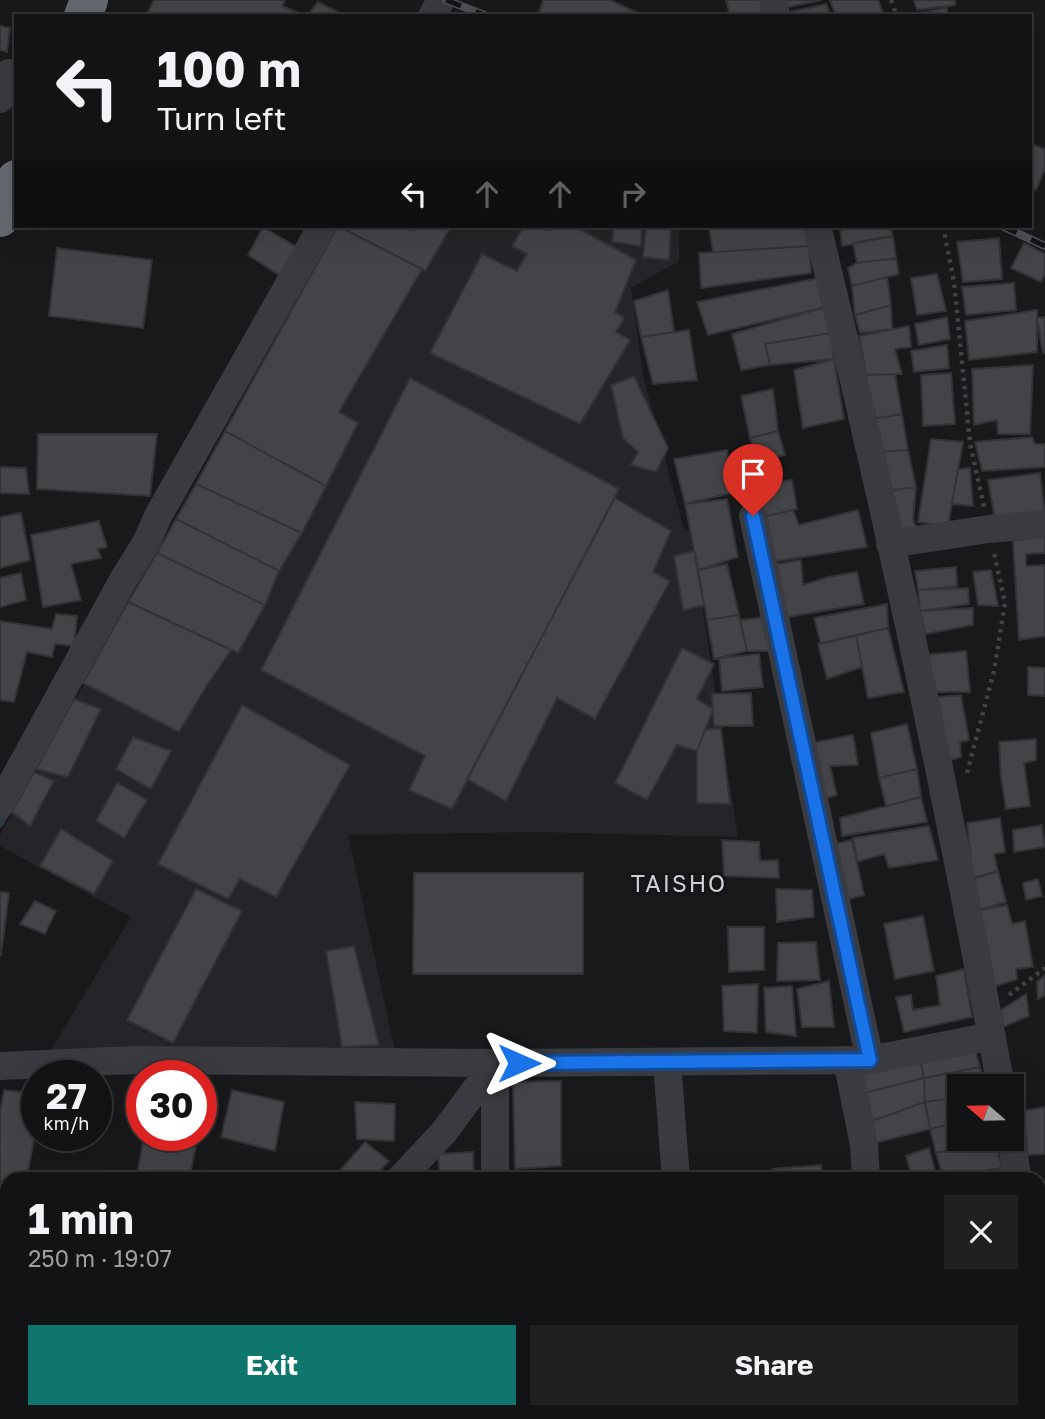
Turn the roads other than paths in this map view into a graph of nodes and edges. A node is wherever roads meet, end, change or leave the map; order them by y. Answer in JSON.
{"nodes":[{"id":1,"x":14,"y":184,"type":"edge"},
{"id":2,"x":0,"y":218,"type":"edge"},
{"id":3,"x":321,"y":228,"type":"edge"},
{"id":4,"x":817,"y":228,"type":"edge"},
{"id":5,"x":753,"y":516,"type":"dead end"},
{"id":6,"x":1045,"y":524,"type":"edge"},
{"id":7,"x":890,"y":544,"type":"junction"},
{"id":8,"x":0,"y":805,"type":"edge"},
{"id":9,"x":989,"y":1023,"type":"junction"},
{"id":10,"x":858,"y":1060,"type":"junction"},
{"id":11,"x":667,"y":1062,"type":"junction"},
{"id":12,"x":495,"y":1063,"type":"junction"},
{"id":13,"x":0,"y":1066,"type":"edge"},
{"id":14,"x":999,"y":1074,"type":"edge"},
{"id":15,"x":1013,"y":1152,"type":"edge"},
{"id":16,"x":406,"y":1172,"type":"edge"},
{"id":17,"x":495,"y":1172,"type":"edge"},
{"id":18,"x":675,"y":1172,"type":"edge"},
{"id":19,"x":866,"y":1172,"type":"edge"},
{"id":20,"x":1017,"y":1172,"type":"edge"}],
"edges":[{"from":1,"to":2,"type":"highway"},
{"from":3,"to":8,"type":"street"},
{"from":4,"to":7,"type":"street"},
{"from":5,"to":10,"type":"street"},
{"from":6,"to":7,"type":"street"},
{"from":7,"to":9,"type":"street"},
{"from":9,"to":10,"type":"street"},
{"from":9,"to":14,"type":"street"},
{"from":10,"to":11,"type":"street"},
{"from":10,"to":19,"type":"street"},
{"from":11,"to":12,"type":"street"},
{"from":11,"to":18,"type":"street"},
{"from":12,"to":13,"type":"street"},
{"from":12,"to":16,"type":"street"},
{"from":12,"to":17,"type":"street"},
{"from":15,"to":20,"type":"street"}]}
